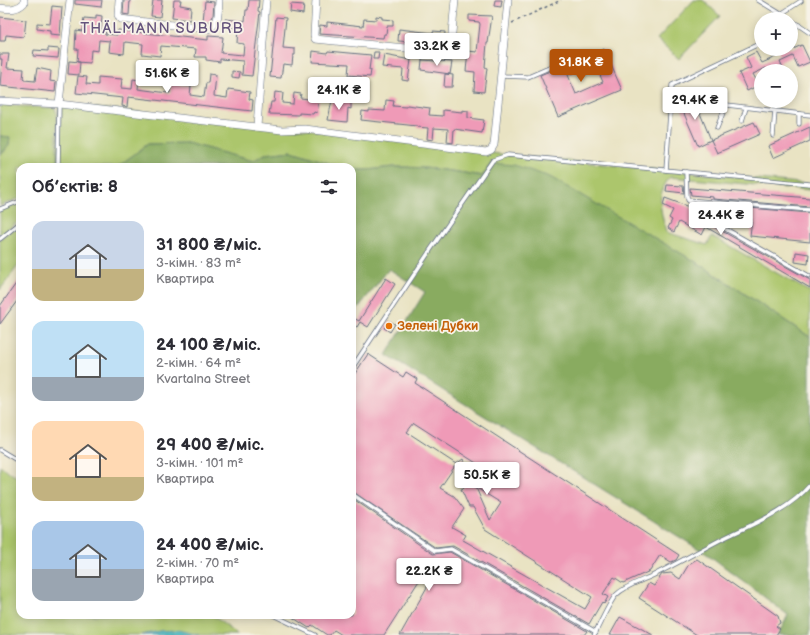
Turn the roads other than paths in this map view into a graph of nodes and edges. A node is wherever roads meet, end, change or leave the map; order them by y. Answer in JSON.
{"nodes":[{"id":1,"x":24,"y":0,"type":"edge"},
{"id":2,"x":70,"y":0,"type":"edge"},
{"id":3,"x":119,"y":0,"type":"edge"},
{"id":4,"x":219,"y":0,"type":"edge"},
{"id":5,"x":266,"y":0,"type":"edge"},
{"id":6,"x":316,"y":0,"type":"edge"},
{"id":7,"x":455,"y":0,"type":"edge"},
{"id":8,"x":508,"y":0,"type":"edge"},
{"id":9,"x":758,"y":0,"type":"edge"},
{"id":10,"x":801,"y":2,"type":"dead end"},
{"id":11,"x":0,"y":8,"type":"edge"},
{"id":12,"x":778,"y":12,"type":"edge"},
{"id":13,"x":784,"y":12,"type":"edge"},
{"id":14,"x":799,"y":25,"type":"edge"},
{"id":15,"x":810,"y":26,"type":"edge"},
{"id":16,"x":806,"y":30,"type":"junction"},
{"id":17,"x":810,"y":33,"type":"edge"},
{"id":18,"x":754,"y":46,"type":"edge"},
{"id":19,"x":577,"y":56,"type":"dead end"},
{"id":20,"x":500,"y":76,"type":"junction"},
{"id":21,"x":0,"y":101,"type":"edge"},
{"id":22,"x":710,"y":103,"type":"dead end"},
{"id":23,"x":59,"y":104,"type":"junction"},
{"id":24,"x":726,"y":105,"type":"junction"},
{"id":25,"x":746,"y":108,"type":"junction"},
{"id":26,"x":775,"y":111,"type":"junction"},
{"id":27,"x":799,"y":114,"type":"junction"},
{"id":28,"x":810,"y":115,"type":"edge"},
{"id":29,"x":742,"y":121,"type":"dead end"},
{"id":30,"x":799,"y":124,"type":"dead end"},
{"id":31,"x":257,"y":127,"type":"junction"},
{"id":32,"x":717,"y":128,"type":"dead end"},
{"id":33,"x":773,"y":136,"type":"dead end"},
{"id":34,"x":58,"y":163,"type":"edge"},
{"id":35,"x":666,"y":170,"type":"junction"},
{"id":36,"x":686,"y":172,"type":"junction"},
{"id":37,"x":810,"y":184,"type":"edge"},
{"id":38,"x":688,"y":200,"type":"junction"},
{"id":39,"x":16,"y":203,"type":"edge"},
{"id":40,"x":0,"y":209,"type":"edge"},
{"id":41,"x":810,"y":210,"type":"edge"},
{"id":42,"x":16,"y":227,"type":"edge"},
{"id":43,"x":0,"y":239,"type":"edge"},
{"id":44,"x":809,"y":276,"type":"dead end"},
{"id":45,"x":356,"y":362,"type":"edge"},
{"id":46,"x":0,"y":450,"type":"edge"},
{"id":47,"x":16,"y":460,"type":"edge"},
{"id":48,"x":810,"y":485,"type":"edge"},
{"id":49,"x":356,"y":497,"type":"edge"},
{"id":50,"x":281,"y":619,"type":"edge"},
{"id":51,"x":595,"y":633,"type":"edge"},
{"id":52,"x":315,"y":635,"type":"edge"}],
"edges":[{"from":1,"to":11,"type":"street"},
{"from":2,"to":23,"type":"street"},
{"from":3,"to":4,"type":"street"},
{"from":5,"to":31,"type":"street"},
{"from":6,"to":7,"type":"street"},
{"from":8,"to":20,"type":"street"},
{"from":9,"to":12,"type":"lane"},
{"from":10,"to":13,"type":"lane"},
{"from":14,"to":16,"type":"lane"},
{"from":15,"to":16,"type":"lane"},
{"from":16,"to":17,"type":"lane"},
{"from":18,"to":35,"type":"lane"},
{"from":19,"to":20,"type":"lane"},
{"from":20,"to":31,"type":"street"},
{"from":21,"to":23,"type":"street"},
{"from":22,"to":24,"type":"lane"},
{"from":23,"to":31,"type":"street"},
{"from":23,"to":34,"type":"lane"},
{"from":24,"to":25,"type":"lane"},
{"from":24,"to":32,"type":"lane"},
{"from":25,"to":26,"type":"lane"},
{"from":25,"to":29,"type":"lane"},
{"from":26,"to":27,"type":"lane"},
{"from":26,"to":33,"type":"lane"},
{"from":27,"to":28,"type":"lane"},
{"from":27,"to":30,"type":"lane"},
{"from":35,"to":36,"type":"lane"},
{"from":35,"to":45,"type":"lane"},
{"from":36,"to":37,"type":"lane"},
{"from":36,"to":38,"type":"lane"},
{"from":38,"to":41,"type":"lane"},
{"from":38,"to":44,"type":"lane"},
{"from":39,"to":40,"type":"lane"},
{"from":42,"to":43,"type":"lane"},
{"from":46,"to":47,"type":"lane"},
{"from":48,"to":51,"type":"lane"},
{"from":49,"to":51,"type":"lane"},
{"from":50,"to":52,"type":"lane"}]}
